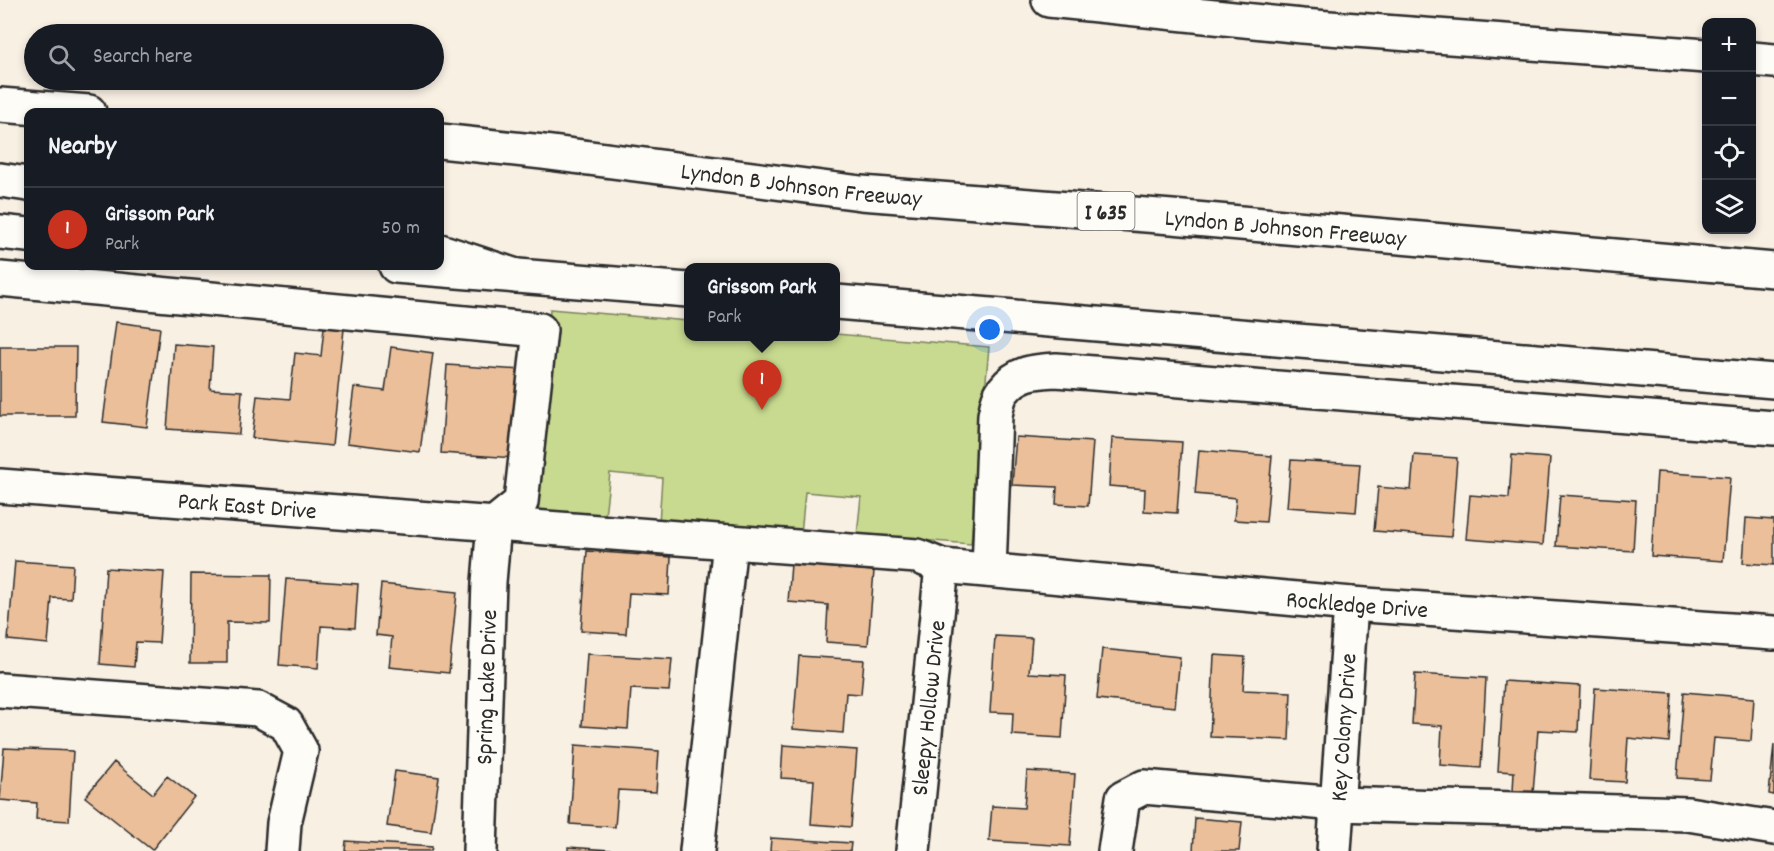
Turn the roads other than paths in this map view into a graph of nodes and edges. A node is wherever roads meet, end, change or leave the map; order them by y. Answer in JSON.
{"nodes":[{"id":1,"x":1049,"y":0,"type":"edge"},
{"id":2,"x":1702,"y":56,"type":"edge"},
{"id":3,"x":1756,"y":59,"type":"edge"},
{"id":4,"x":1774,"y":61,"type":"edge"},
{"id":5,"x":0,"y":105,"type":"edge"},
{"id":6,"x":38,"y":108,"type":"edge"},
{"id":7,"x":444,"y":141,"type":"edge"},
{"id":8,"x":0,"y":180,"type":"edge"},
{"id":9,"x":24,"y":183,"type":"edge"},
{"id":10,"x":0,"y":232,"type":"edge"},
{"id":11,"x":24,"y":235,"type":"edge"},
{"id":12,"x":444,"y":252,"type":"edge"},
{"id":13,"x":444,"y":270,"type":"edge"},
{"id":14,"x":1774,"y":270,"type":"edge"},
{"id":15,"x":516,"y":276,"type":"junction"},
{"id":16,"x":0,"y":279,"type":"edge"},
{"id":17,"x":684,"y":290,"type":"edge"},
{"id":18,"x":840,"y":302,"type":"edge"},
{"id":19,"x":1774,"y":381,"type":"edge"},
{"id":20,"x":1774,"y":428,"type":"edge"},
{"id":21,"x":0,"y":486,"type":"edge"},
{"id":22,"x":494,"y":524,"type":"junction"},
{"id":23,"x":730,"y":542,"type":"junction"},
{"id":24,"x":942,"y":566,"type":"junction"},
{"id":25,"x":989,"y":570,"type":"junction"},
{"id":26,"x":1351,"y":604,"type":"junction"},
{"id":27,"x":1774,"y":633,"type":"edge"},
{"id":28,"x":0,"y":690,"type":"edge"},
{"id":29,"x":1337,"y":804,"type":"junction"},
{"id":30,"x":1774,"y":828,"type":"edge"},
{"id":31,"x":282,"y":851,"type":"edge"},
{"id":32,"x":480,"y":851,"type":"edge"},
{"id":33,"x":697,"y":851,"type":"edge"},
{"id":34,"x":913,"y":851,"type":"edge"},
{"id":35,"x":1115,"y":851,"type":"edge"},
{"id":36,"x":1334,"y":851,"type":"edge"}],
"edges":[{"from":1,"to":2,"type":"main road"},
{"from":3,"to":4,"type":"main road"},
{"from":5,"to":6,"type":"main road"},
{"from":7,"to":14,"type":"main road","name":"Lyndon B Johnson Freeway","number":"I 635"},
{"from":8,"to":9,"type":"main road"},
{"from":10,"to":11,"type":"main road"},
{"from":12,"to":15,"type":"main road"},
{"from":13,"to":15,"type":"main road"},
{"from":15,"to":17,"type":"main road"},
{"from":16,"to":22,"type":"main road"},
{"from":18,"to":19,"type":"main road"},
{"from":20,"to":25,"type":"main road"},
{"from":21,"to":22,"type":"main road","name":"Park East Drive"},
{"from":22,"to":23,"type":"main road","name":"Park East Drive"},
{"from":22,"to":32,"type":"main road","name":"Spring Lake Drive"},
{"from":23,"to":24,"type":"main road","name":"Rockledge Drive"},
{"from":23,"to":33,"type":"main road"},
{"from":24,"to":25,"type":"main road","name":"Rockledge Drive"},
{"from":24,"to":34,"type":"main road","name":"Sleepy Hollow Drive"},
{"from":25,"to":26,"type":"main road","name":"Rockledge Drive"},
{"from":26,"to":27,"type":"main road","name":"Rockledge Drive"},
{"from":26,"to":29,"type":"main road","name":"Key Colony Drive"},
{"from":28,"to":31,"type":"main road"},
{"from":29,"to":30,"type":"main road"},
{"from":29,"to":35,"type":"main road"},
{"from":29,"to":36,"type":"main road","name":"Key Colony Drive"}]}
